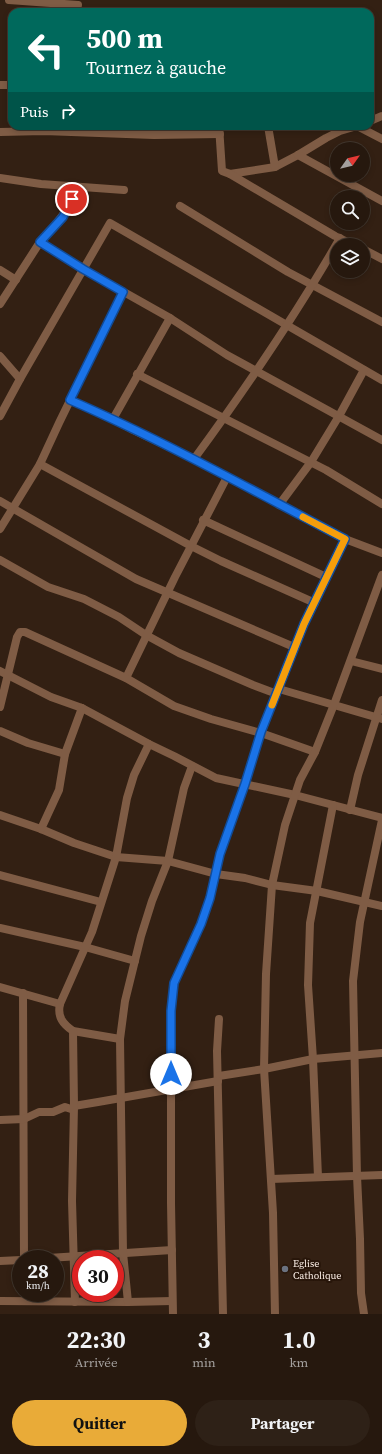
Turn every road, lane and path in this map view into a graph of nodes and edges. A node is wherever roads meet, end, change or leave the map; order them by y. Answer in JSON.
{"nodes":[{"id":1,"x":9,"y":0,"type":"edge"},
{"id":2,"x":78,"y":5,"type":"dead end"},
{"id":3,"x":220,"y":130,"type":"edge"},
{"id":4,"x":269,"y":130,"type":"edge"},
{"id":5,"x":347,"y":130,"type":"edge"},
{"id":6,"x":365,"y":130,"type":"edge"},
{"id":7,"x":0,"y":132,"type":"edge"},
{"id":8,"x":382,"y":139,"type":"edge"},
{"id":9,"x":298,"y":155,"type":"junction"},
{"id":10,"x":275,"y":166,"type":"junction"},
{"id":11,"x":230,"y":174,"type":"junction"},
{"id":12,"x":0,"y":178,"type":"edge"},
{"id":13,"x":74,"y":187,"type":"junction"},
{"id":14,"x":124,"y":190,"type":"dead end"},
{"id":15,"x":382,"y":201,"type":"edge"},
{"id":16,"x":180,"y":206,"type":"dead end"},
{"id":17,"x":340,"y":238,"type":"edge"},
{"id":18,"x":40,"y":242,"type":"junction"},
{"id":19,"x":370,"y":253,"type":"edge"},
{"id":20,"x":330,"y":256,"type":"edge"},
{"id":21,"x":382,"y":259,"type":"edge"},
{"id":22,"x":83,"y":269,"type":"junction"},
{"id":23,"x":0,"y":270,"type":"edge"},
{"id":24,"x":16,"y":280,"type":"junction"},
{"id":25,"x":313,"y":286,"type":"junction"},
{"id":26,"x":123,"y":292,"type":"junction"},
{"id":27,"x":0,"y":304,"type":"edge"},
{"id":28,"x":170,"y":318,"type":"junction"},
{"id":29,"x":382,"y":322,"type":"edge"},
{"id":30,"x":287,"y":326,"type":"junction"},
{"id":31,"x":0,"y":356,"type":"edge"},
{"id":32,"x":256,"y":370,"type":"junction"},
{"id":33,"x":364,"y":370,"type":"junction"},
{"id":34,"x":137,"y":374,"type":"junction"},
{"id":35,"x":20,"y":379,"type":"junction"},
{"id":36,"x":382,"y":380,"type":"edge"},
{"id":37,"x":70,"y":400,"type":"junction"},
{"id":38,"x":0,"y":416,"type":"edge"},
{"id":39,"x":339,"y":416,"type":"junction"},
{"id":40,"x":224,"y":418,"type":"junction"},
{"id":41,"x":113,"y":419,"type":"junction"},
{"id":42,"x":382,"y":440,"type":"edge"},
{"id":43,"x":194,"y":459,"type":"junction"},
{"id":44,"x":311,"y":462,"type":"junction"},
{"id":45,"x":40,"y":464,"type":"junction"},
{"id":46,"x":227,"y":477,"type":"junction"},
{"id":47,"x":0,"y":501,"type":"edge"},
{"id":48,"x":382,"y":504,"type":"edge"},
{"id":49,"x":279,"y":505,"type":"junction"},
{"id":50,"x":13,"y":509,"type":"junction"},
{"id":51,"x":203,"y":520,"type":"junction"},
{"id":52,"x":0,"y":529,"type":"edge"},
{"id":53,"x":345,"y":539,"type":"junction"},
{"id":54,"x":191,"y":546,"type":"junction"},
{"id":55,"x":382,"y":553,"type":"edge"},
{"id":56,"x":0,"y":560,"type":"edge"},
{"id":57,"x":382,"y":575,"type":"edge"},
{"id":58,"x":326,"y":577,"type":"junction"},
{"id":59,"x":167,"y":593,"type":"junction"},
{"id":60,"x":315,"y":603,"type":"junction"},
{"id":61,"x":146,"y":635,"type":"junction"},
{"id":62,"x":294,"y":647,"type":"junction"},
{"id":63,"x":351,"y":661,"type":"junction"},
{"id":64,"x":382,"y":669,"type":"edge"},
{"id":65,"x":4,"y":673,"type":"edge"},
{"id":66,"x":126,"y":678,"type":"junction"},
{"id":67,"x":278,"y":691,"type":"junction"},
{"id":68,"x":382,"y":700,"type":"edge"},
{"id":69,"x":334,"y":705,"type":"junction"},
{"id":70,"x":0,"y":707,"type":"edge"},
{"id":71,"x":82,"y":708,"type":"junction"},
{"id":72,"x":379,"y":718,"type":"edge"},
{"id":73,"x":0,"y":731,"type":"edge"},
{"id":74,"x":261,"y":732,"type":"junction"},
{"id":75,"x":149,"y":744,"type":"junction"},
{"id":76,"x":315,"y":752,"type":"junction"},
{"id":77,"x":65,"y":754,"type":"junction"},
{"id":78,"x":192,"y":766,"type":"junction"},
{"id":79,"x":245,"y":784,"type":"junction"},
{"id":80,"x":295,"y":795,"type":"junction"},
{"id":81,"x":333,"y":805,"type":"junction"},
{"id":82,"x":350,"y":810,"type":"junction"},
{"id":83,"x":0,"y":815,"type":"edge"},
{"id":84,"x":382,"y":819,"type":"edge"},
{"id":85,"x":41,"y":829,"type":"junction"},
{"id":86,"x":116,"y":857,"type":"junction"},
{"id":87,"x":168,"y":861,"type":"junction"},
{"id":88,"x":216,"y":874,"type":"junction"},
{"id":89,"x":0,"y":875,"type":"edge"},
{"id":90,"x":272,"y":885,"type":"junction"},
{"id":91,"x":317,"y":891,"type":"junction"},
{"id":92,"x":101,"y":902,"type":"junction"},
{"id":93,"x":364,"y":902,"type":"junction"},
{"id":94,"x":382,"y":906,"type":"edge"},
{"id":95,"x":0,"y":928,"type":"edge"},
{"id":96,"x":86,"y":948,"type":"junction"},
{"id":97,"x":135,"y":961,"type":"junction"},
{"id":98,"x":0,"y":988,"type":"edge"},
{"id":99,"x":23,"y":993,"type":"junction"},
{"id":100,"x":60,"y":1004,"type":"junction"},
{"id":101,"x":219,"y":1020,"type":"dead end"},
{"id":102,"x":73,"y":1032,"type":"junction"},
{"id":103,"x":120,"y":1039,"type":"junction"},
{"id":104,"x":382,"y":1054,"type":"edge"},
{"id":105,"x":355,"y":1056,"type":"junction"},
{"id":106,"x":313,"y":1059,"type":"junction"},
{"id":107,"x":264,"y":1069,"type":"junction"},
{"id":108,"x":218,"y":1079,"type":"junction"},
{"id":109,"x":170,"y":1089,"type":"junction"},
{"id":110,"x":121,"y":1098,"type":"junction"},
{"id":111,"x":74,"y":1106,"type":"junction"},
{"id":112,"x":24,"y":1118,"type":"junction"},
{"id":113,"x":0,"y":1120,"type":"edge"},
{"id":114,"x":382,"y":1175,"type":"edge"},
{"id":115,"x":357,"y":1176,"type":"junction"},
{"id":116,"x":318,"y":1177,"type":"junction"},
{"id":117,"x":271,"y":1179,"type":"junction"},
{"id":118,"x":24,"y":1250,"type":"edge"},
{"id":119,"x":74,"y":1250,"type":"edge"},
{"id":120,"x":123,"y":1250,"type":"edge"},
{"id":121,"x":172,"y":1250,"type":"junction"},
{"id":122,"x":124,"y":1253,"type":"edge"},
{"id":123,"x":12,"y":1260,"type":"edge"},
{"id":124,"x":0,"y":1261,"type":"edge"},
{"id":125,"x":124,"y":1263,"type":"edge"},
{"id":126,"x":0,"y":1301,"type":"edge"},
{"id":127,"x":72,"y":1302,"type":"edge"},
{"id":128,"x":124,"y":1302,"type":"edge"},
{"id":129,"x":128,"y":1302,"type":"junction"},
{"id":130,"x":172,"y":1302,"type":"junction"},
{"id":131,"x":173,"y":1314,"type":"edge"},
{"id":132,"x":223,"y":1314,"type":"edge"},
{"id":133,"x":275,"y":1314,"type":"edge"},
{"id":134,"x":364,"y":1314,"type":"edge"}],
"edges":[{"from":1,"to":2,"type":"street"},
{"from":3,"to":7,"type":"street"},
{"from":3,"to":11,"type":"street"},
{"from":4,"to":10,"type":"street"},
{"from":5,"to":9,"type":"street"},
{"from":6,"to":8,"type":"street"},
{"from":9,"to":10,"type":"street"},
{"from":9,"to":15,"type":"street"},
{"from":10,"to":11,"type":"street"},
{"from":11,"to":17,"type":"street"},
{"from":12,"to":13,"type":"street"},
{"from":13,"to":14,"type":"street"},
{"from":13,"to":18,"type":"street"},
{"from":16,"to":25,"type":"street"},
{"from":18,"to":22,"type":"street"},
{"from":18,"to":24,"type":"street"},
{"from":19,"to":21,"type":"street"},
{"from":20,"to":25,"type":"street"},
{"from":22,"to":26,"type":"street"},
{"from":22,"to":30,"type":"street"},
{"from":22,"to":35,"type":"street"},
{"from":23,"to":24,"type":"street"},
{"from":24,"to":27,"type":"street"},
{"from":25,"to":29,"type":"street"},
{"from":25,"to":30,"type":"street"},
{"from":26,"to":28,"type":"street"},
{"from":26,"to":37,"type":"street"},
{"from":28,"to":32,"type":"street"},
{"from":28,"to":34,"type":"street"},
{"from":30,"to":32,"type":"street"},
{"from":30,"to":33,"type":"street"},
{"from":31,"to":35,"type":"street"},
{"from":32,"to":39,"type":"street"},
{"from":32,"to":40,"type":"street"},
{"from":33,"to":36,"type":"street"},
{"from":33,"to":39,"type":"street"},
{"from":34,"to":40,"type":"street"},
{"from":34,"to":41,"type":"street"},
{"from":35,"to":38,"type":"street"},
{"from":37,"to":41,"type":"street"},
{"from":37,"to":45,"type":"street"},
{"from":39,"to":42,"type":"street"},
{"from":39,"to":44,"type":"street"},
{"from":40,"to":43,"type":"street"},
{"from":40,"to":44,"type":"street"},
{"from":41,"to":43,"type":"street"},
{"from":43,"to":46,"type":"street"},
{"from":44,"to":48,"type":"street"},
{"from":44,"to":49,"type":"street"},
{"from":45,"to":50,"type":"street"},
{"from":45,"to":54,"type":"street"},
{"from":46,"to":49,"type":"street"},
{"from":46,"to":51,"type":"street"},
{"from":47,"to":50,"type":"street"},
{"from":49,"to":53,"type":"street"},
{"from":50,"to":52,"type":"street"},
{"from":50,"to":59,"type":"street"},
{"from":51,"to":54,"type":"street"},
{"from":51,"to":58,"type":"street"},
{"from":53,"to":55,"type":"street"},
{"from":53,"to":58,"type":"street"},
{"from":54,"to":59,"type":"street"},
{"from":54,"to":60,"type":"street"},
{"from":56,"to":61,"type":"street"},
{"from":57,"to":63,"type":"street"},
{"from":58,"to":60,"type":"street"},
{"from":59,"to":61,"type":"street"},
{"from":59,"to":62,"type":"street"},
{"from":60,"to":62,"type":"street"},
{"from":61,"to":66,"type":"street"},
{"from":61,"to":67,"type":"street"},
{"from":62,"to":67,"type":"street"},
{"from":63,"to":64,"type":"street"},
{"from":63,"to":69,"type":"street"},
{"from":65,"to":66,"type":"street"},
{"from":65,"to":70,"type":"street"},
{"from":65,"to":71,"type":"street"},
{"from":66,"to":74,"type":"street"},
{"from":67,"to":69,"type":"street"},
{"from":67,"to":74,"type":"street"},
{"from":68,"to":72,"type":"street"},
{"from":69,"to":72,"type":"street"},
{"from":69,"to":76,"type":"street"},
{"from":71,"to":75,"type":"street"},
{"from":71,"to":77,"type":"street"},
{"from":72,"to":82,"type":"street"},
{"from":73,"to":77,"type":"street"},
{"from":74,"to":76,"type":"street"},
{"from":74,"to":79,"type":"street"},
{"from":75,"to":78,"type":"street"},
{"from":75,"to":86,"type":"street"},
{"from":76,"to":80,"type":"street"},
{"from":77,"to":85,"type":"street"},
{"from":78,"to":79,"type":"street"},
{"from":78,"to":87,"type":"street"},
{"from":79,"to":80,"type":"street"},
{"from":79,"to":88,"type":"street"},
{"from":80,"to":81,"type":"street"},
{"from":80,"to":90,"type":"street"},
{"from":81,"to":82,"type":"street"},
{"from":81,"to":91,"type":"street"},
{"from":82,"to":84,"type":"street"},
{"from":83,"to":85,"type":"street"},
{"from":84,"to":93,"type":"street"},
{"from":85,"to":86,"type":"street"},
{"from":86,"to":87,"type":"street"},
{"from":86,"to":92,"type":"street"},
{"from":87,"to":88,"type":"street"},
{"from":87,"to":97,"type":"street"},
{"from":88,"to":90,"type":"street"},
{"from":88,"to":109,"type":"street"},
{"from":89,"to":92,"type":"street"},
{"from":90,"to":91,"type":"street"},
{"from":90,"to":107,"type":"street"},
{"from":91,"to":93,"type":"street"},
{"from":91,"to":106,"type":"street"},
{"from":92,"to":96,"type":"street"},
{"from":93,"to":94,"type":"street"},
{"from":93,"to":105,"type":"street"},
{"from":95,"to":96,"type":"street"},
{"from":96,"to":97,"type":"street"},
{"from":96,"to":100,"type":"street"},
{"from":97,"to":103,"type":"street"},
{"from":98,"to":99,"type":"street"},
{"from":99,"to":100,"type":"street"},
{"from":99,"to":112,"type":"street"},
{"from":100,"to":102,"type":"street"},
{"from":101,"to":108,"type":"street"},
{"from":102,"to":103,"type":"street"},
{"from":102,"to":111,"type":"street"},
{"from":103,"to":110,"type":"street"},
{"from":104,"to":105,"type":"street"},
{"from":105,"to":106,"type":"street"},
{"from":105,"to":115,"type":"street"},
{"from":106,"to":107,"type":"street"},
{"from":106,"to":116,"type":"street"},
{"from":107,"to":108,"type":"street"},
{"from":107,"to":117,"type":"street"},
{"from":108,"to":109,"type":"street"},
{"from":108,"to":132,"type":"street"},
{"from":109,"to":110,"type":"street"},
{"from":109,"to":121,"type":"street"},
{"from":110,"to":111,"type":"street"},
{"from":110,"to":120,"type":"street"},
{"from":111,"to":112,"type":"street"},
{"from":111,"to":119,"type":"street"},
{"from":112,"to":113,"type":"street"},
{"from":112,"to":118,"type":"street"},
{"from":114,"to":115,"type":"street"},
{"from":115,"to":116,"type":"street"},
{"from":115,"to":134,"type":"street"},
{"from":116,"to":117,"type":"street"},
{"from":117,"to":133,"type":"street"},
{"from":121,"to":122,"type":"street"},
{"from":121,"to":130,"type":"street"},
{"from":123,"to":124,"type":"street"},
{"from":125,"to":129,"type":"street"},
{"from":126,"to":127,"type":"street"},
{"from":128,"to":129,"type":"street"},
{"from":129,"to":130,"type":"street"},
{"from":130,"to":131,"type":"street"}]}
